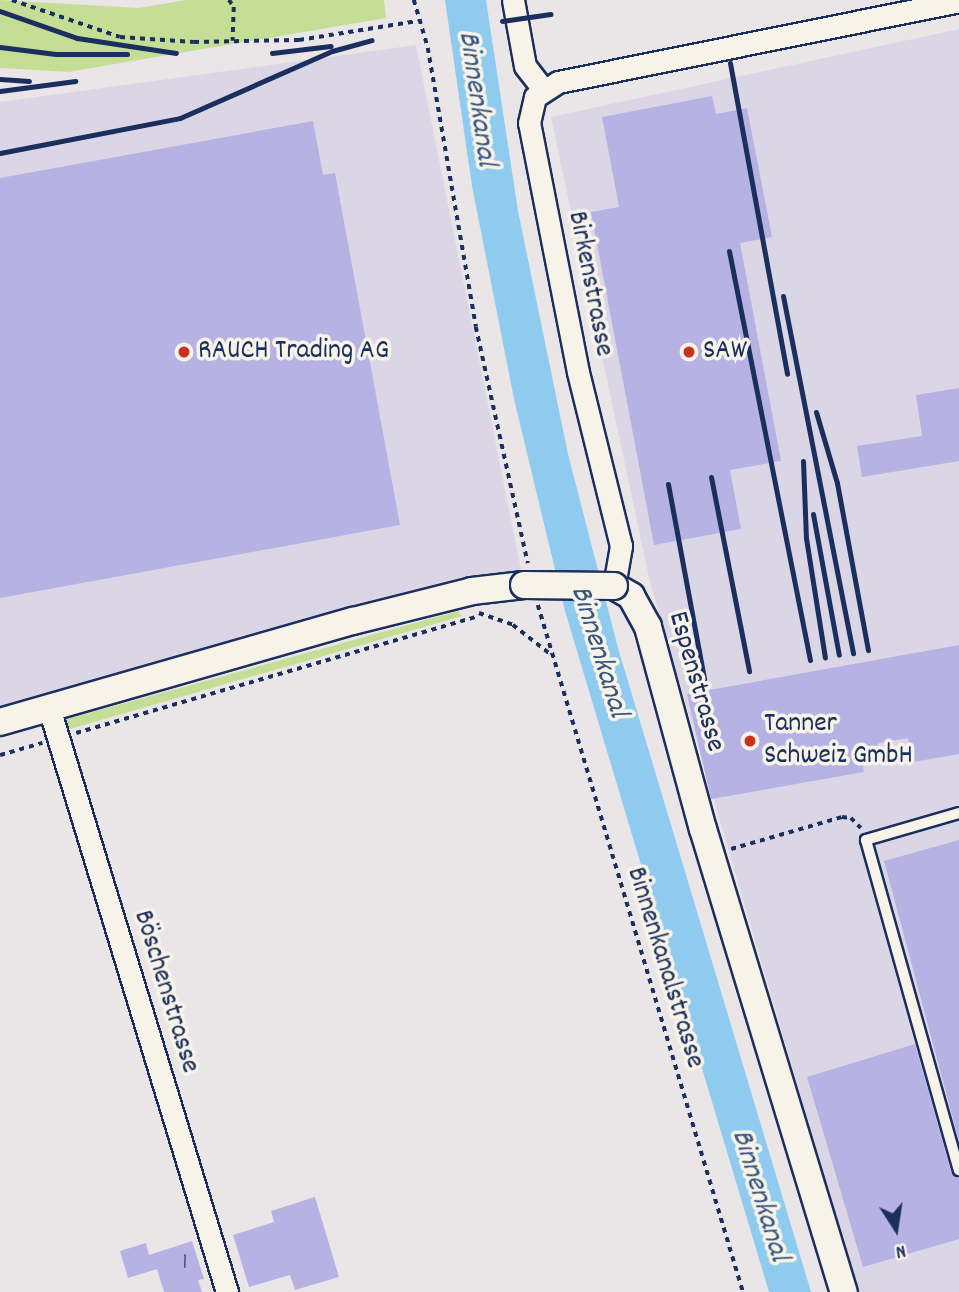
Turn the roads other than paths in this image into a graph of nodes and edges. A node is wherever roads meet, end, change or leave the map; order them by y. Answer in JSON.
{"nodes":[{"id":1,"x":513,"y":0,"type":"edge"},
{"id":2,"x":959,"y":1,"type":"edge"},
{"id":3,"x":543,"y":89,"type":"junction"},
{"id":4,"x":623,"y":591,"type":"junction"},
{"id":5,"x":49,"y":708,"type":"junction"},
{"id":6,"x":0,"y":722,"type":"edge"},
{"id":7,"x":959,"y":813,"type":"edge"},
{"id":8,"x":959,"y":1170,"type":"edge"},
{"id":9,"x":227,"y":1292,"type":"edge"},
{"id":10,"x":844,"y":1292,"type":"edge"}],
"edges":[{"from":1,"to":3,"type":"street"},
{"from":2,"to":3,"type":"street"},
{"from":3,"to":4,"type":"street","name":"Birkenstrasse"},
{"from":4,"to":5,"type":"street","bridge":true},
{"from":4,"to":10,"type":"street","name":"Espenstrasse"},
{"from":5,"to":6,"type":"street"},
{"from":5,"to":9,"type":"street","name":"Böschenstrasse"},
{"from":7,"to":8,"type":"lane"}]}
